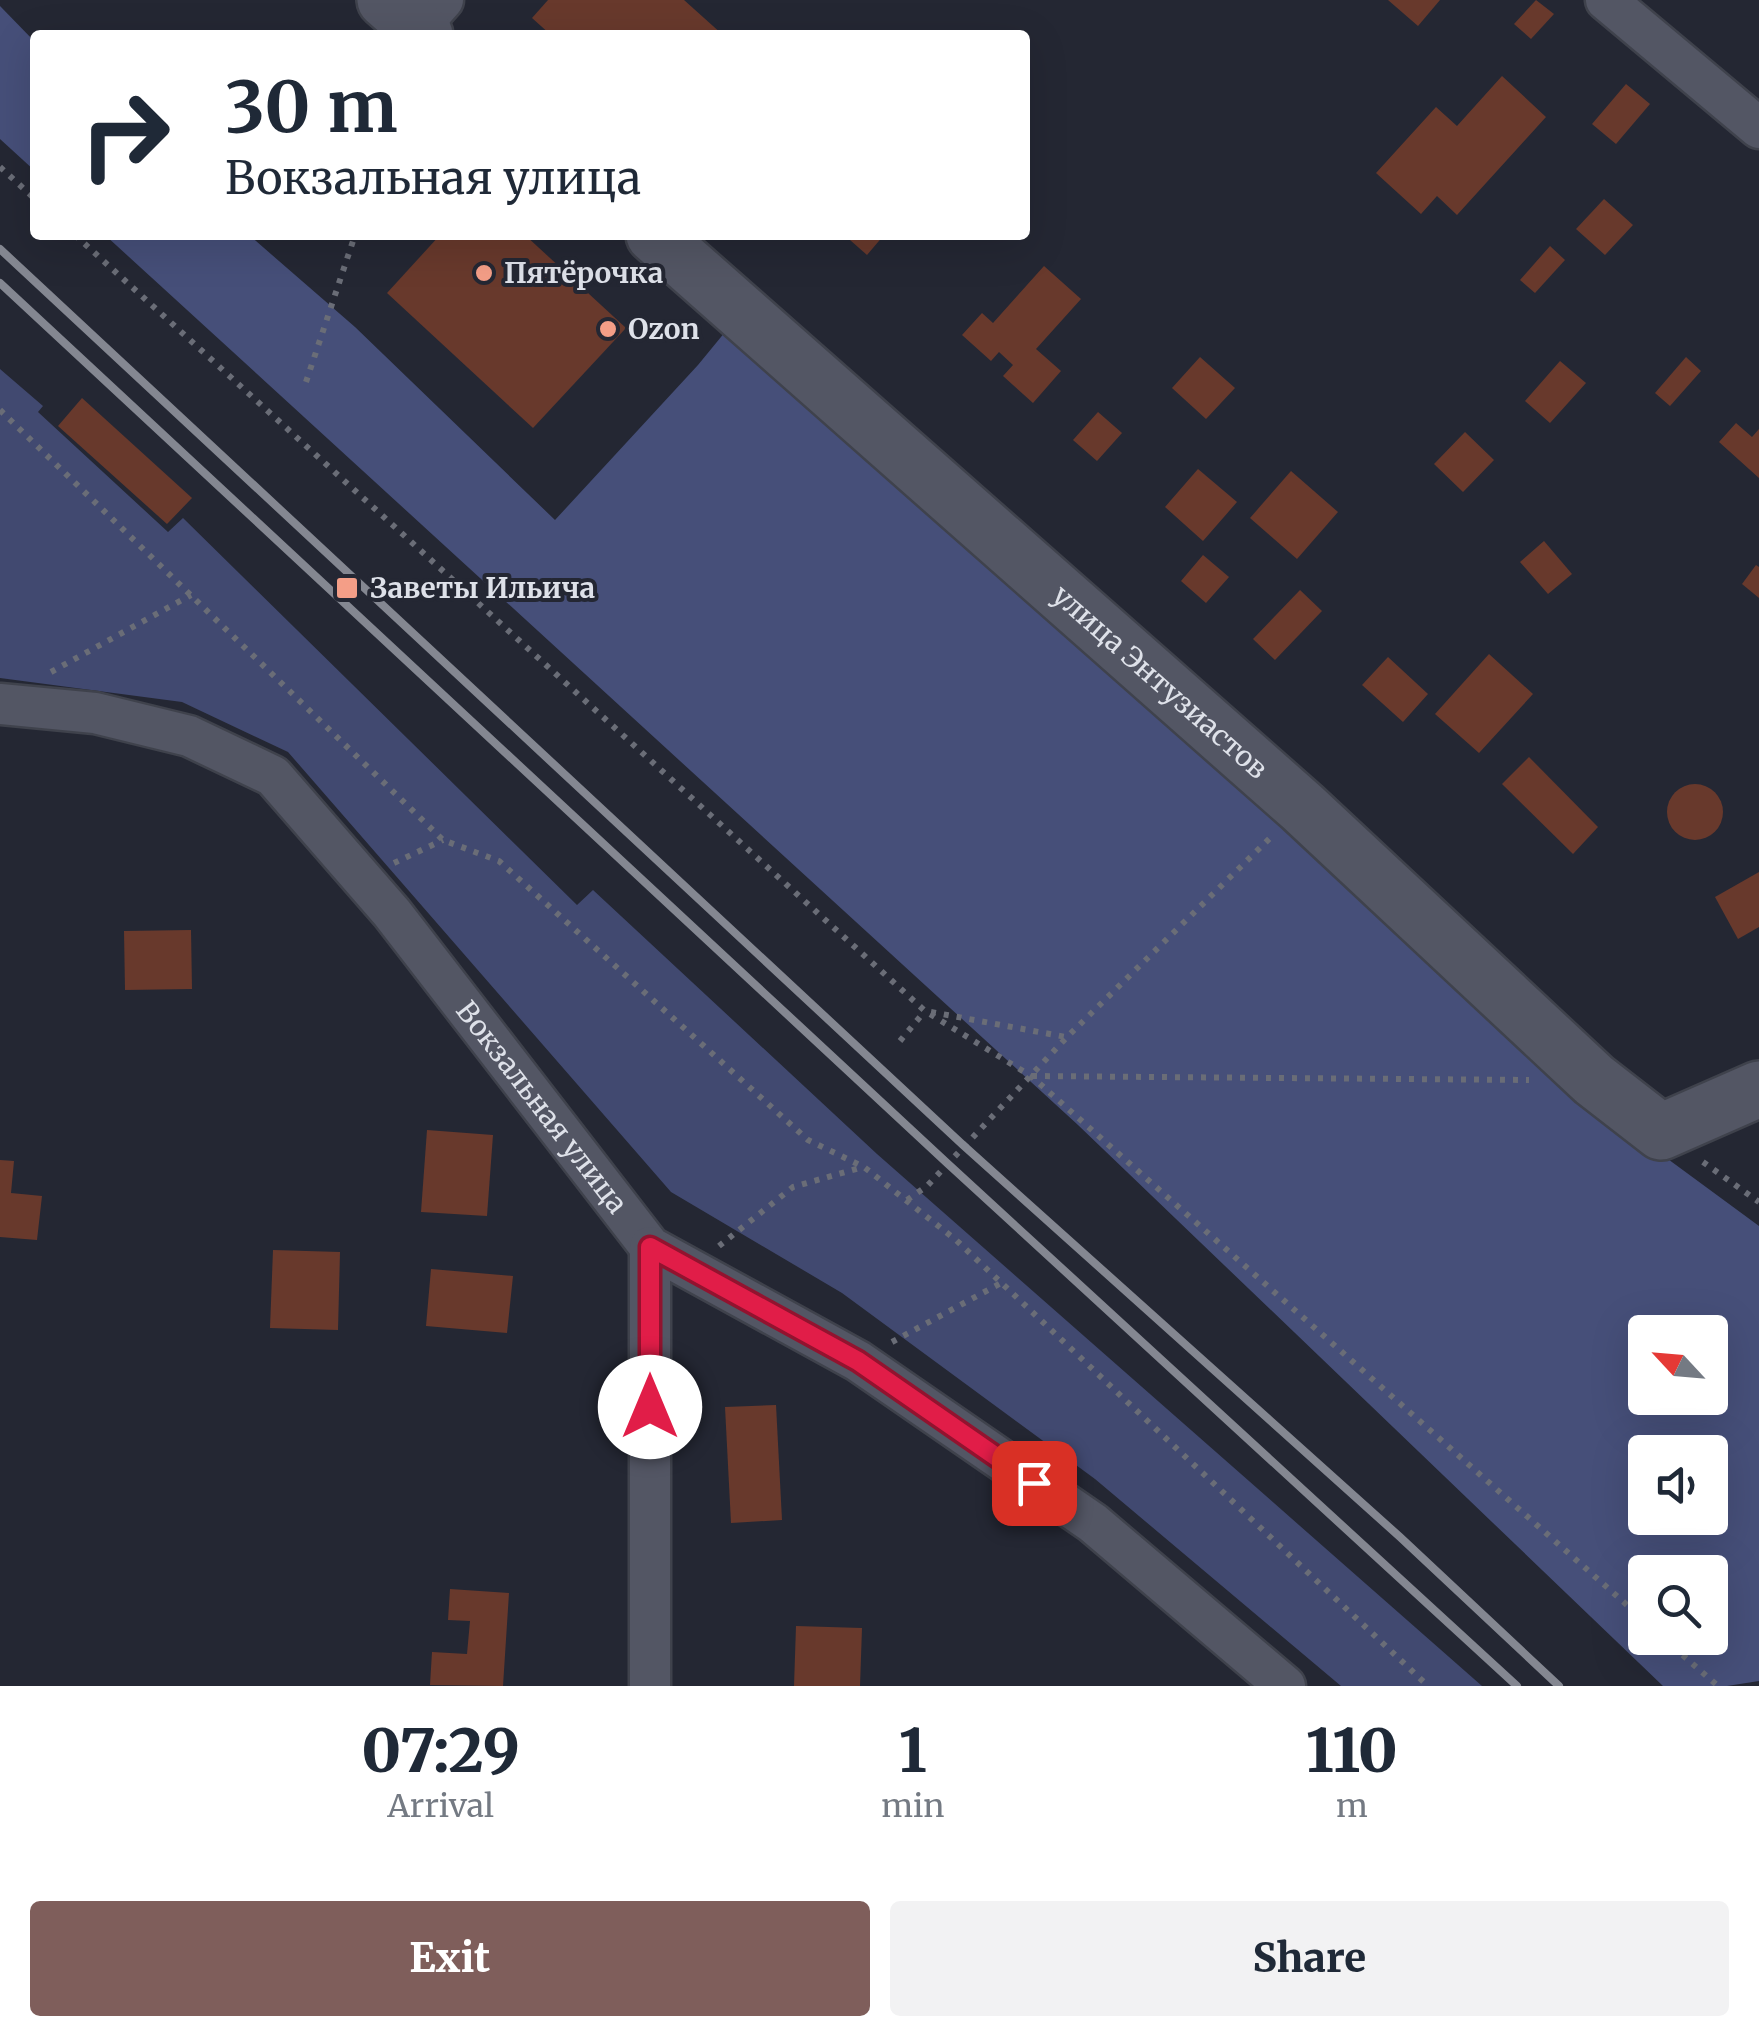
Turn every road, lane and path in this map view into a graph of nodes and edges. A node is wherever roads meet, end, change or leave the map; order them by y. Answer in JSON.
{"nodes":[{"id":1,"x":1606,"y":0,"type":"edge"},
{"id":2,"x":1759,"y":128,"type":"edge"},
{"id":3,"x":0,"y":167,"type":"edge"},
{"id":4,"x":30,"y":194,"type":"edge"},
{"id":5,"x":79,"y":240,"type":"edge"},
{"id":6,"x":353,"y":240,"type":"edge"},
{"id":7,"x":660,"y":240,"type":"edge"},
{"id":8,"x":306,"y":382,"type":"dead end"},
{"id":9,"x":0,"y":410,"type":"edge"},
{"id":10,"x":190,"y":595,"type":"junction"},
{"id":11,"x":47,"y":674,"type":"dead end"},
{"id":12,"x":0,"y":704,"type":"edge"},
{"id":13,"x":1302,"y":807,"type":"junction"},
{"id":14,"x":443,"y":840,"type":"junction"},
{"id":15,"x":362,"y":878,"type":"junction"},
{"id":16,"x":925,"y":1011,"type":"junction"},
{"id":17,"x":1067,"y":1037,"type":"junction"},
{"id":18,"x":900,"y":1041,"type":"dead end"},
{"id":19,"x":1030,"y":1076,"type":"junction"},
{"id":20,"x":1594,"y":1080,"type":"junction"},
{"id":21,"x":1759,"y":1089,"type":"edge"},
{"id":22,"x":1661,"y":1132,"type":"junction"},
{"id":23,"x":864,"y":1167,"type":"junction"},
{"id":24,"x":907,"y":1200,"type":"junction"},
{"id":25,"x":1759,"y":1202,"type":"edge"},
{"id":26,"x":650,"y":1247,"type":"junction"},
{"id":27,"x":690,"y":1269,"type":"junction"},
{"id":28,"x":1001,"y":1283,"type":"junction"},
{"id":29,"x":858,"y":1361,"type":"junction"},
{"id":30,"x":1628,"y":1607,"type":"edge"},
{"id":31,"x":1682,"y":1655,"type":"edge"},
{"id":32,"x":650,"y":1686,"type":"edge"},
{"id":33,"x":1285,"y":1686,"type":"edge"},
{"id":34,"x":1428,"y":1686,"type":"edge"},
{"id":35,"x":1718,"y":1686,"type":"edge"}],
"edges":[{"from":1,"to":2,"type":"street"},
{"from":3,"to":4,"type":"path"},
{"from":5,"to":16,"type":"path"},
{"from":6,"to":8,"type":"path"},
{"from":7,"to":13,"type":"street","name":"улица Энтузиастов"},
{"from":9,"to":10,"type":"path"},
{"from":10,"to":11,"type":"path"},
{"from":10,"to":14,"type":"path"},
{"from":12,"to":15,"type":"street","name":"Вокзальная улица"},
{"from":13,"to":17,"type":"path"},
{"from":13,"to":20,"type":"street","name":"улица Энтузиастов"},
{"from":14,"to":15,"type":"path"},
{"from":14,"to":23,"type":"path"},
{"from":15,"to":26,"type":"street","name":"Вокзальная улица"},
{"from":16,"to":17,"type":"path"},
{"from":16,"to":18,"type":"path"},
{"from":16,"to":19,"type":"path"},
{"from":17,"to":19,"type":"path"},
{"from":19,"to":20,"type":"path"},
{"from":19,"to":24,"type":"path"},
{"from":19,"to":30,"type":"path"},
{"from":20,"to":22,"type":"street","name":"улица Энтузиастов"},
{"from":21,"to":22,"type":"street"},
{"from":22,"to":25,"type":"path"},
{"from":23,"to":24,"type":"path"},
{"from":23,"to":27,"type":"path"},
{"from":24,"to":28,"type":"path"},
{"from":26,"to":27,"type":"street","name":"Вокзальная улица"},
{"from":26,"to":32,"type":"street"},
{"from":27,"to":29,"type":"street","name":"Вокзальная улица"},
{"from":28,"to":29,"type":"path"},
{"from":28,"to":34,"type":"path"},
{"from":29,"to":33,"type":"street","name":"Вокзальная улица"},
{"from":31,"to":35,"type":"path"}]}
